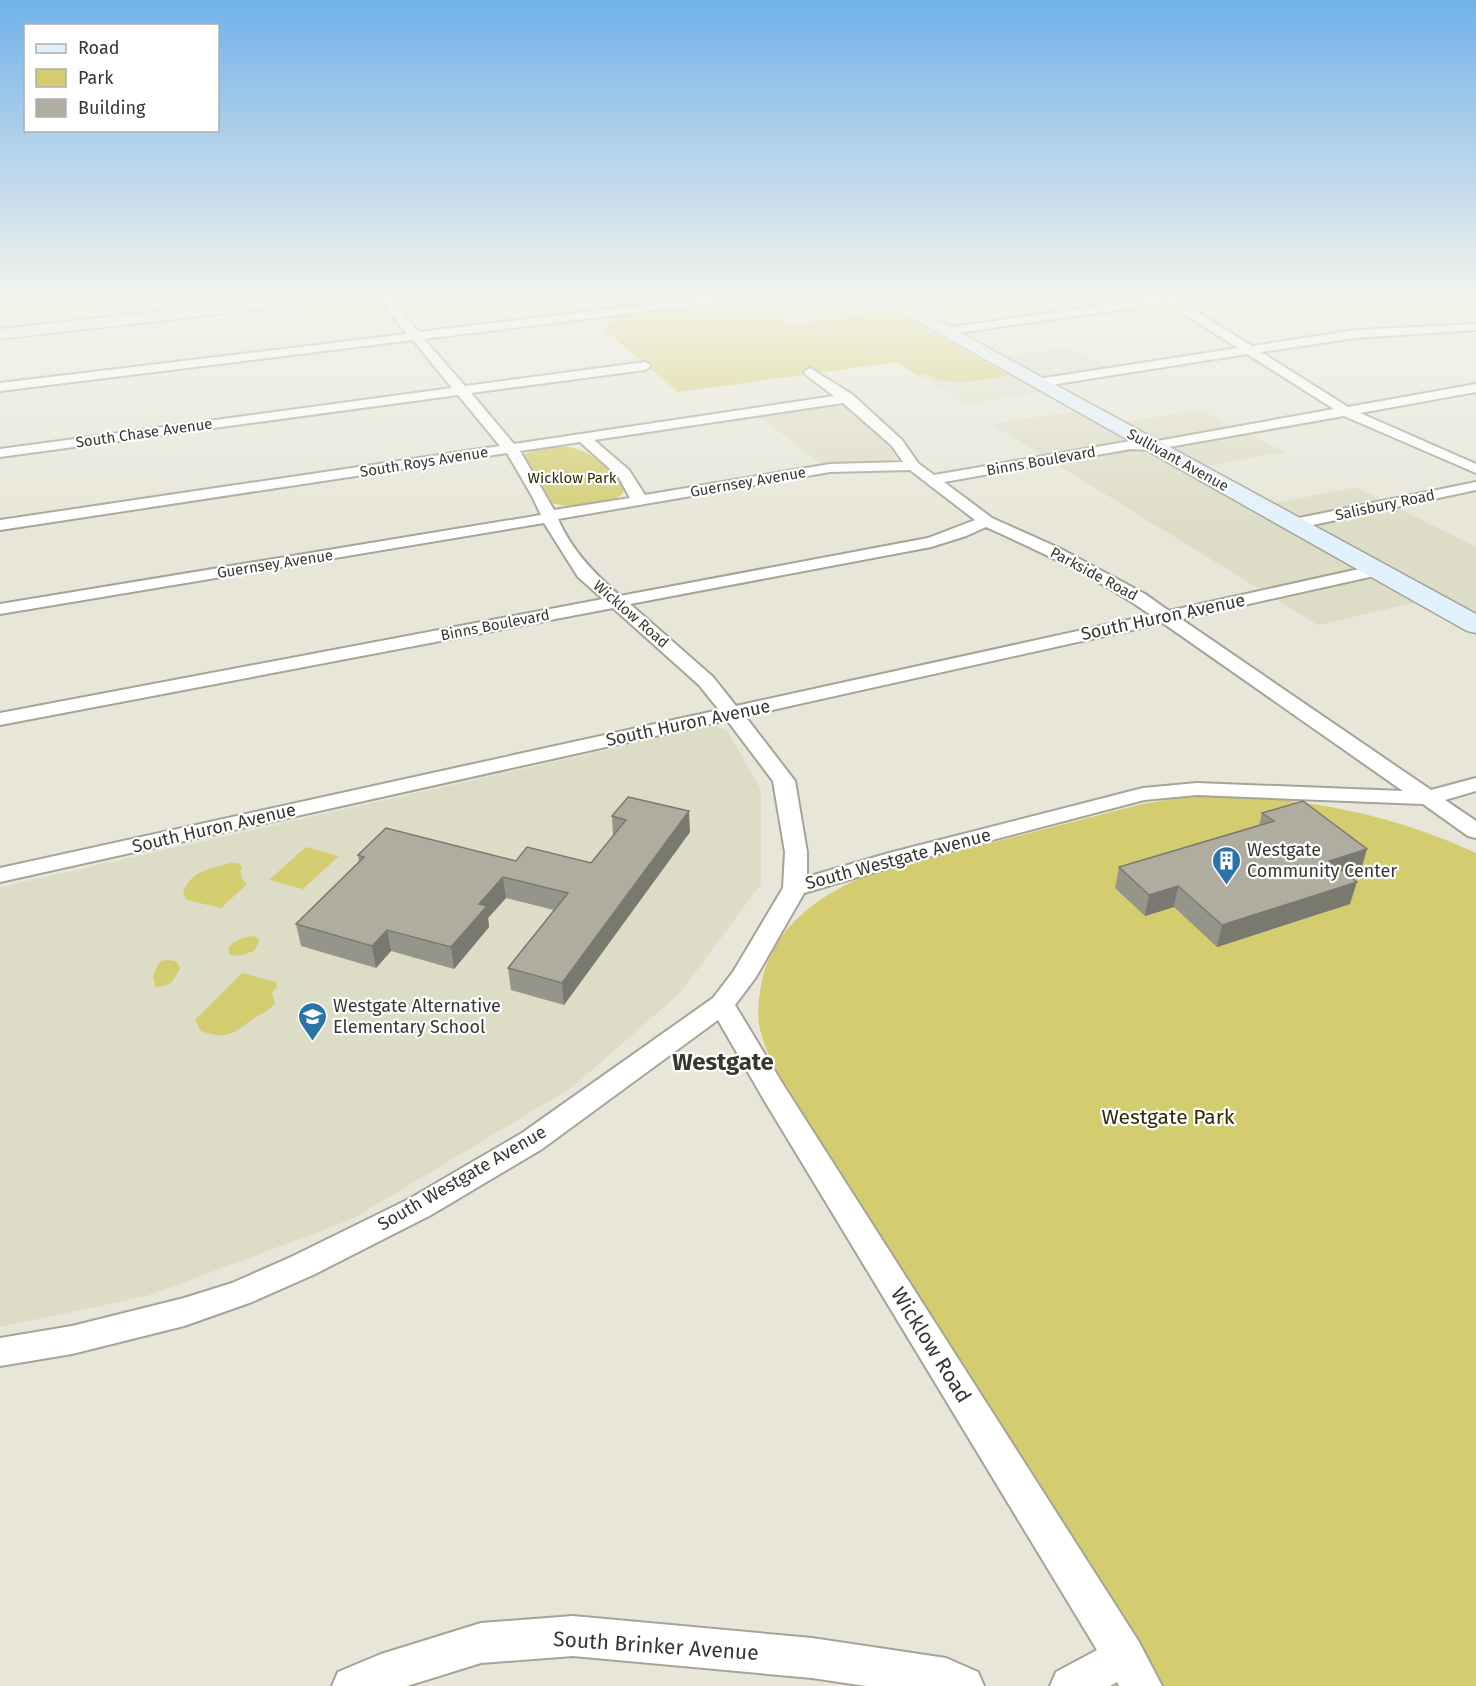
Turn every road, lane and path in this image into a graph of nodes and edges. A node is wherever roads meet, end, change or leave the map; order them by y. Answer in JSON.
{"nodes":[{"id":1,"x":111,"y":374,"type":"edge"},
{"id":2,"x":447,"y":374,"type":"edge"},
{"id":3,"x":586,"y":374,"type":"edge"},
{"id":4,"x":812,"y":374,"type":"edge"},
{"id":5,"x":1021,"y":374,"type":"edge"},
{"id":6,"x":1097,"y":374,"type":"edge"},
{"id":7,"x":1286,"y":374,"type":"edge"},
{"id":8,"x":1038,"y":383,"type":"junction"},
{"id":9,"x":0,"y":387,"type":"edge"},
{"id":10,"x":1476,"y":388,"type":"edge"},
{"id":11,"x":461,"y":390,"type":"junction"},
{"id":12,"x":848,"y":398,"type":"junction"},
{"id":13,"x":1347,"y":411,"type":"junction"},
{"id":14,"x":584,"y":438,"type":"junction"},
{"id":15,"x":1152,"y":446,"type":"junction"},
{"id":16,"x":510,"y":449,"type":"junction"},
{"id":17,"x":0,"y":453,"type":"edge"},
{"id":18,"x":913,"y":466,"type":"junction"},
{"id":19,"x":1476,"y":469,"type":"edge"},
{"id":20,"x":936,"y":484,"type":"junction"},
{"id":21,"x":1476,"y":486,"type":"edge"},
{"id":22,"x":639,"y":501,"type":"junction"},
{"id":23,"x":549,"y":517,"type":"junction"},
{"id":24,"x":986,"y":521,"type":"junction"},
{"id":25,"x":1294,"y":524,"type":"junction"},
{"id":26,"x":0,"y":525,"type":"edge"},
{"id":27,"x":1377,"y":570,"type":"junction"},
{"id":28,"x":615,"y":602,"type":"junction"},
{"id":29,"x":0,"y":609,"type":"edge"},
{"id":30,"x":1166,"y":617,"type":"junction"},
{"id":31,"x":1476,"y":625,"type":"edge"},
{"id":32,"x":732,"y":713,"type":"junction"},
{"id":33,"x":0,"y":719,"type":"edge"},
{"id":34,"x":1476,"y":784,"type":"edge"},
{"id":35,"x":1428,"y":798,"type":"junction"},
{"id":36,"x":1476,"y":831,"type":"edge"},
{"id":37,"x":0,"y":875,"type":"edge"},
{"id":38,"x":795,"y":888,"type":"junction"},
{"id":39,"x":722,"y":1004,"type":"junction"},
{"id":40,"x":0,"y":1352,"type":"edge"},
{"id":41,"x":1134,"y":1671,"type":"edge"},
{"id":42,"x":352,"y":1686,"type":"edge"},
{"id":43,"x":964,"y":1686,"type":"edge"},
{"id":44,"x":1070,"y":1686,"type":"edge"}],
"edges":[{"from":1,"to":9,"type":"street"},
{"from":2,"to":11,"type":"street","name":"Wicklow Road"},
{"from":3,"to":11,"type":"street","name":"South Chase Avenue"},
{"from":4,"to":12,"type":"street","name":"Parkside Road"},
{"from":5,"to":8,"type":"main road","name":"Sullivant Avenue"},
{"from":6,"to":8,"type":"street"},
{"from":7,"to":13,"type":"street"},
{"from":8,"to":15,"type":"main road","name":"Sullivant Avenue"},
{"from":10,"to":13,"type":"street","name":"Binns Boulevard"},
{"from":11,"to":16,"type":"street","name":"Wicklow Road"},
{"from":11,"to":17,"type":"street","name":"South Chase Avenue"},
{"from":12,"to":14,"type":"street","name":"South Roys Avenue"},
{"from":12,"to":18,"type":"street","name":"Parkside Road"},
{"from":13,"to":15,"type":"street","name":"Binns Boulevard"},
{"from":13,"to":19,"type":"street"},
{"from":14,"to":16,"type":"street","name":"South Roys Avenue"},
{"from":14,"to":22,"type":"street"},
{"from":15,"to":20,"type":"street","name":"Binns Boulevard"},
{"from":15,"to":25,"type":"main road","name":"Sullivant Avenue"},
{"from":16,"to":23,"type":"street","name":"Wicklow Road"},
{"from":16,"to":26,"type":"street","name":"South Roys Avenue"},
{"from":18,"to":20,"type":"street","name":"Parkside Road"},
{"from":18,"to":22,"type":"street","name":"Guernsey Avenue"},
{"from":20,"to":24,"type":"street","name":"Parkside Road"},
{"from":21,"to":25,"type":"street","name":"Salisbury Road"},
{"from":22,"to":23,"type":"street","name":"Guernsey Avenue"},
{"from":23,"to":28,"type":"street","name":"Wicklow Road"},
{"from":23,"to":29,"type":"street","name":"Guernsey Avenue"},
{"from":24,"to":28,"type":"street","name":"Binns Boulevard"},
{"from":24,"to":30,"type":"street","name":"Parkside Road"},
{"from":25,"to":27,"type":"main road","name":"Sullivant Avenue"},
{"from":27,"to":30,"type":"street","name":"South Huron Avenue"},
{"from":27,"to":31,"type":"main road","name":"Sullivant Avenue"},
{"from":28,"to":32,"type":"street","name":"Wicklow Road"},
{"from":28,"to":33,"type":"street","name":"Binns Boulevard"},
{"from":30,"to":32,"type":"street","name":"South Huron Avenue"},
{"from":30,"to":35,"type":"street","name":"Parkside Road"},
{"from":32,"to":37,"type":"street","name":"South Huron Avenue"},
{"from":32,"to":38,"type":"street","name":"Wicklow Road"},
{"from":34,"to":35,"type":"street","name":"South Westgate Avenue"},
{"from":35,"to":36,"type":"street","name":"Parkside Road"},
{"from":35,"to":38,"type":"street","name":"South Westgate Avenue"},
{"from":38,"to":39,"type":"street","name":"South Westgate Avenue"},
{"from":39,"to":40,"type":"street","name":"South Westgate Avenue"},
{"from":39,"to":41,"type":"street","name":"Wicklow Road"},
{"from":41,"to":44,"type":"street"},
{"from":42,"to":43,"type":"street","name":"South Brinker Avenue"}]}
